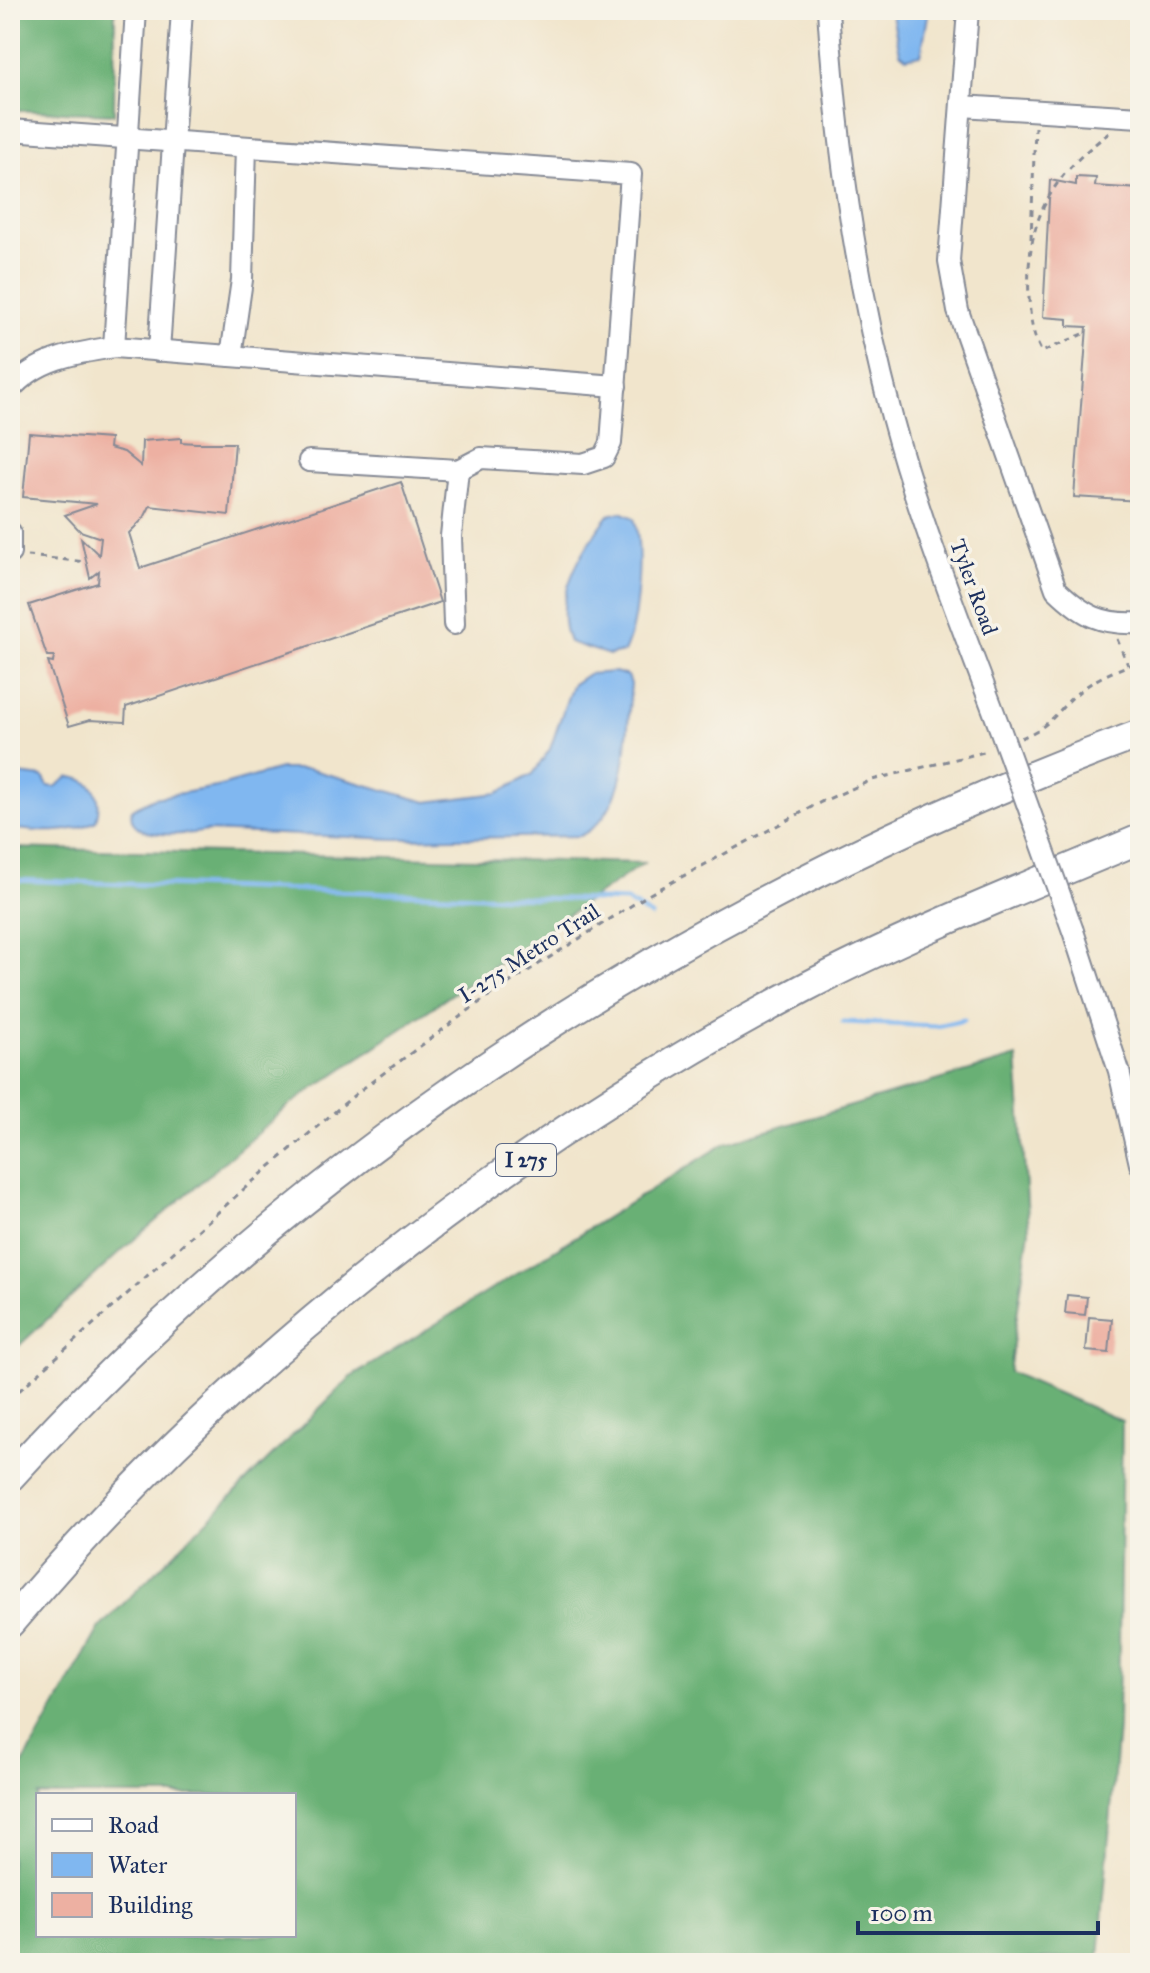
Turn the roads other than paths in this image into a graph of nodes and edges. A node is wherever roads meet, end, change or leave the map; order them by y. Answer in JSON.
{"nodes":[{"id":1,"x":136,"y":10,"type":"edge"},
{"id":2,"x":182,"y":10,"type":"edge"},
{"id":3,"x":828,"y":10,"type":"edge"},
{"id":4,"x":968,"y":10,"type":"edge"},
{"id":5,"x":961,"y":106,"type":"junction"},
{"id":6,"x":1133,"y":117,"type":"edge"},
{"id":7,"x":10,"y":130,"type":"edge"},
{"id":8,"x":128,"y":139,"type":"junction"},
{"id":9,"x":174,"y":142,"type":"junction"},
{"id":10,"x":246,"y":147,"type":"junction"},
{"id":11,"x":114,"y":347,"type":"junction"},
{"id":12,"x":159,"y":351,"type":"junction"},
{"id":13,"x":231,"y":356,"type":"junction"},
{"id":14,"x":616,"y":386,"type":"junction"},
{"id":15,"x":10,"y":390,"type":"edge"},
{"id":16,"x":309,"y":461,"type":"dead end"},
{"id":17,"x":458,"y":470,"type":"junction"},
{"id":18,"x":10,"y":532,"type":"edge"},
{"id":19,"x":17,"y":554,"type":"edge"},
{"id":20,"x":1140,"y":623,"type":"edge"},
{"id":21,"x":454,"y":624,"type":"dead end"},
{"id":22,"x":1140,"y":734,"type":"edge"},
{"id":23,"x":1140,"y":839,"type":"edge"},
{"id":24,"x":1140,"y":1164,"type":"edge"},
{"id":25,"x":10,"y":1477,"type":"edge"},
{"id":26,"x":10,"y":1623,"type":"edge"}],
"edges":[{"from":1,"to":8,"type":"street"},
{"from":2,"to":9,"type":"street"},
{"from":3,"to":24,"type":"street","name":"Tyler Road","bridge":true},
{"from":4,"to":5,"type":"street"},
{"from":5,"to":6,"type":"street"},
{"from":5,"to":20,"type":"street"},
{"from":7,"to":8,"type":"street"},
{"from":8,"to":9,"type":"street"},
{"from":8,"to":11,"type":"street"},
{"from":9,"to":10,"type":"street"},
{"from":9,"to":12,"type":"street"},
{"from":10,"to":13,"type":"street"},
{"from":10,"to":14,"type":"street"},
{"from":11,"to":12,"type":"street"},
{"from":11,"to":15,"type":"street"},
{"from":12,"to":13,"type":"street"},
{"from":13,"to":14,"type":"street"},
{"from":14,"to":17,"type":"street"},
{"from":16,"to":17,"type":"street"},
{"from":17,"to":21,"type":"street"},
{"from":18,"to":19,"type":"street"},
{"from":22,"to":25,"type":"highway"},
{"from":23,"to":26,"type":"highway","number":"I 275"}]}
